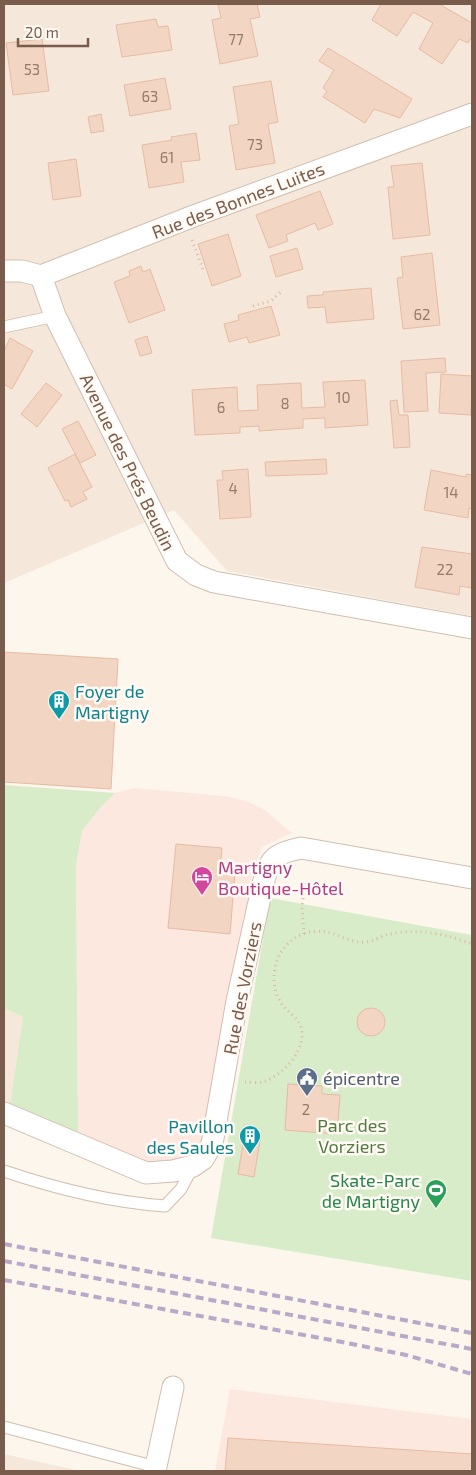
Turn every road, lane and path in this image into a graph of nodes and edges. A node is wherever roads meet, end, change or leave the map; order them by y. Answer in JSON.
{"nodes":[{"id":1,"x":472,"y":114,"type":"edge"},
{"id":2,"x":191,"y":217,"type":"junction"},
{"id":3,"x":4,"y":271,"type":"edge"},
{"id":4,"x":204,"y":272,"type":"dead end"},
{"id":5,"x":42,"y":276,"type":"junction"},
{"id":6,"x":282,"y":291,"type":"dead end"},
{"id":7,"x":253,"y":306,"type":"dead end"},
{"id":8,"x":55,"y":316,"type":"junction"},
{"id":9,"x":4,"y":327,"type":"edge"},
{"id":10,"x":472,"y":628,"type":"edge"},
{"id":11,"x":472,"y":878,"type":"edge"},
{"id":12,"x":305,"y":882,"type":"dead end"},
{"id":13,"x":304,"y":934,"type":"junction"},
{"id":14,"x":472,"y":944,"type":"edge"},
{"id":15,"x":224,"y":1078,"type":"junction"},
{"id":16,"x":4,"y":1113,"type":"edge"},
{"id":17,"x":193,"y":1166,"type":"junction"},
{"id":18,"x":4,"y":1171,"type":"edge"},
{"id":19,"x":174,"y":1387,"type":"dead end"},
{"id":20,"x":4,"y":1427,"type":"edge"},
{"id":21,"x":156,"y":1469,"type":"edge"}],
"edges":[{"from":1,"to":2,"type":"street","name":"Rue des Bonnes Luites"},
{"from":2,"to":4,"type":"path"},
{"from":2,"to":5,"type":"street","name":"Rue des Bonnes Luites"},
{"from":3,"to":5,"type":"street"},
{"from":5,"to":8,"type":"street","name":"Avenue des Prés Beudin"},
{"from":6,"to":7,"type":"path"},
{"from":8,"to":9,"type":"lane"},
{"from":8,"to":10,"type":"street","name":"Avenue des Prés Beudin"},
{"from":11,"to":15,"type":"street","name":"Rue des Vorziers"},
{"from":12,"to":13,"type":"path"},
{"from":13,"to":14,"type":"path"},
{"from":13,"to":15,"type":"path"},
{"from":15,"to":17,"type":"street","name":"Rue des Vorziers"},
{"from":16,"to":17,"type":"street"},
{"from":17,"to":18,"type":"lane"},
{"from":19,"to":21,"type":"street"},
{"from":20,"to":21,"type":"lane"}]}
